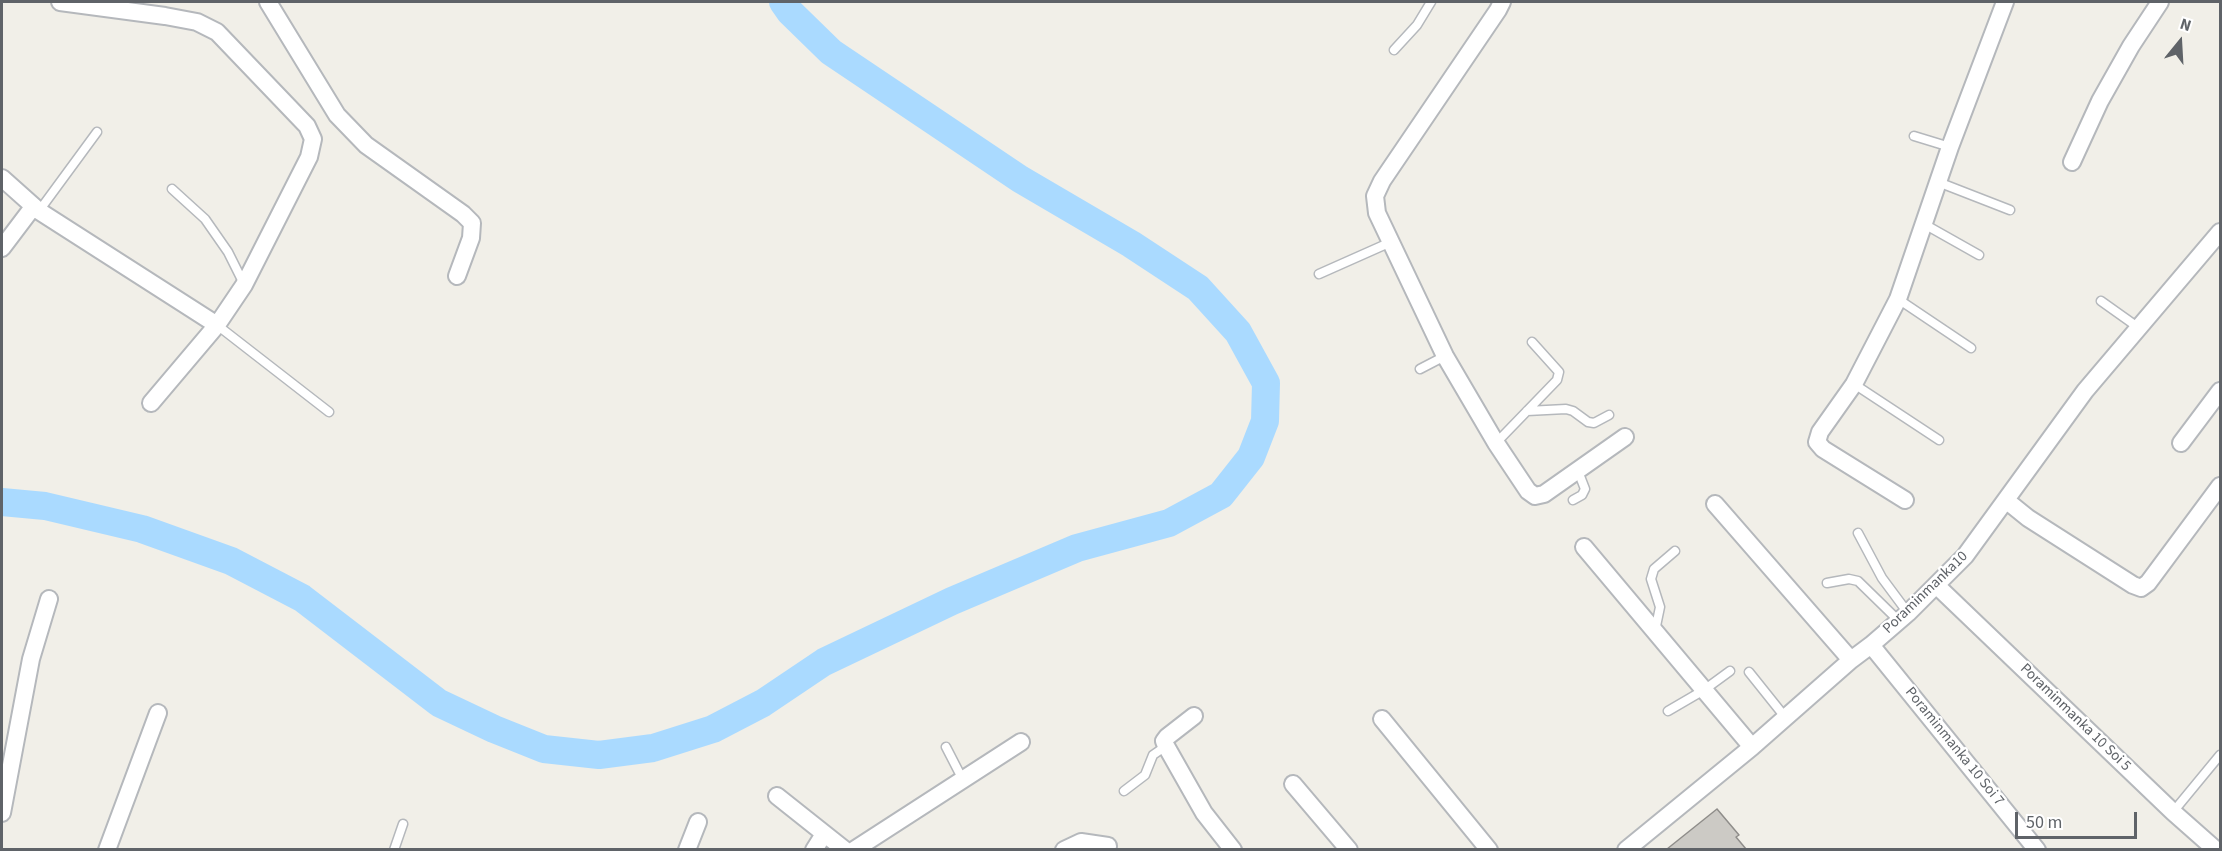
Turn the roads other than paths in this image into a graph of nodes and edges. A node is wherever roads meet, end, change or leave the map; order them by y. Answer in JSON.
{"nodes":[{"id":1,"x":60,"y":2,"type":"edge"},
{"id":2,"x":268,"y":2,"type":"edge"},
{"id":3,"x":1431,"y":2,"type":"edge"},
{"id":4,"x":1502,"y":2,"type":"edge"},
{"id":5,"x":2005,"y":2,"type":"edge"},
{"id":6,"x":2160,"y":2,"type":"edge"},
{"id":7,"x":1394,"y":50,"type":"dead end"},
{"id":8,"x":97,"y":132,"type":"dead end"},
{"id":9,"x":1914,"y":136,"type":"dead end"},
{"id":10,"x":1950,"y":147,"type":"junction"},
{"id":11,"x":2072,"y":162,"type":"dead end"},
{"id":12,"x":2,"y":178,"type":"edge"},
{"id":13,"x":1938,"y":182,"type":"junction"},
{"id":14,"x":172,"y":189,"type":"dead end"},
{"id":15,"x":36,"y":209,"type":"junction"},
{"id":16,"x":2010,"y":210,"type":"dead end"},
{"id":17,"x":1924,"y":224,"type":"junction"},
{"id":18,"x":2220,"y":232,"type":"edge"},
{"id":19,"x":1391,"y":242,"type":"junction"},
{"id":20,"x":2,"y":248,"type":"edge"},
{"id":21,"x":1979,"y":255,"type":"dead end"},
{"id":22,"x":1319,"y":274,"type":"dead end"},
{"id":23,"x":457,"y":276,"type":"dead end"},
{"id":24,"x":244,"y":285,"type":"junction"},
{"id":25,"x":1898,"y":299,"type":"junction"},
{"id":26,"x":2101,"y":301,"type":"dead end"},
{"id":27,"x":217,"y":325,"type":"junction"},
{"id":28,"x":2140,"y":328,"type":"junction"},
{"id":29,"x":1532,"y":342,"type":"dead end"},
{"id":30,"x":1971,"y":348,"type":"dead end"},
{"id":31,"x":1445,"y":356,"type":"junction"},
{"id":32,"x":1420,"y":369,"type":"dead end"},
{"id":33,"x":1854,"y":384,"type":"junction"},
{"id":34,"x":2220,"y":391,"type":"edge"},
{"id":35,"x":151,"y":403,"type":"dead end"},
{"id":36,"x":1527,"y":411,"type":"junction"},
{"id":37,"x":329,"y":412,"type":"dead end"},
{"id":38,"x":1610,"y":415,"type":"dead end"},
{"id":39,"x":1625,"y":437,"type":"dead end"},
{"id":40,"x":1939,"y":440,"type":"dead end"},
{"id":41,"x":1496,"y":443,"type":"junction"},
{"id":42,"x":2181,"y":443,"type":"dead end"},
{"id":43,"x":1578,"y":471,"type":"junction"},
{"id":44,"x":2220,"y":486,"type":"edge"},
{"id":45,"x":1573,"y":500,"type":"dead end"},
{"id":46,"x":1905,"y":500,"type":"dead end"},
{"id":47,"x":2007,"y":501,"type":"junction"},
{"id":48,"x":1715,"y":504,"type":"dead end"},
{"id":49,"x":1858,"y":533,"type":"dead end"},
{"id":50,"x":1584,"y":547,"type":"dead end"},
{"id":51,"x":1675,"y":551,"type":"dead end"},
{"id":52,"x":1827,"y":583,"type":"dead end"},
{"id":53,"x":1936,"y":585,"type":"junction"},
{"id":54,"x":49,"y":599,"type":"dead end"},
{"id":55,"x":1903,"y":617,"type":"junction"},
{"id":56,"x":1654,"y":631,"type":"junction"},
{"id":57,"x":1871,"y":645,"type":"junction"},
{"id":58,"x":1851,"y":660,"type":"junction"},
{"id":59,"x":1730,"y":671,"type":"dead end"},
{"id":60,"x":1749,"y":672,"type":"dead end"},
{"id":61,"x":1704,"y":690,"type":"junction"},
{"id":62,"x":1668,"y":711,"type":"dead end"},
{"id":63,"x":158,"y":713,"type":"dead end"},
{"id":64,"x":1194,"y":716,"type":"dead end"},
{"id":65,"x":1785,"y":717,"type":"junction"},
{"id":66,"x":1382,"y":719,"type":"dead end"},
{"id":67,"x":1021,"y":742,"type":"dead end"},
{"id":68,"x":1166,"y":746,"type":"junction"},
{"id":69,"x":946,"y":747,"type":"dead end"},
{"id":70,"x":1752,"y":747,"type":"junction"},
{"id":71,"x":2220,"y":755,"type":"edge"},
{"id":72,"x":963,"y":780,"type":"junction"},
{"id":73,"x":1293,"y":784,"type":"dead end"},
{"id":74,"x":1124,"y":791,"type":"dead end"},
{"id":75,"x":777,"y":796,"type":"dead end"},
{"id":76,"x":2173,"y":812,"type":"junction"},
{"id":77,"x":2,"y":813,"type":"edge"},
{"id":78,"x":698,"y":822,"type":"dead end"},
{"id":79,"x":403,"y":824,"type":"dead end"},
{"id":80,"x":824,"y":834,"type":"junction"},
{"id":81,"x":1108,"y":846,"type":"dead end"},
{"id":82,"x":107,"y":849,"type":"edge"},
{"id":83,"x":394,"y":849,"type":"edge"},
{"id":84,"x":687,"y":849,"type":"edge"},
{"id":85,"x":814,"y":849,"type":"edge"},
{"id":86,"x":845,"y":849,"type":"edge"},
{"id":87,"x":854,"y":849,"type":"edge"},
{"id":88,"x":1064,"y":849,"type":"edge"},
{"id":89,"x":1233,"y":849,"type":"edge"},
{"id":90,"x":1349,"y":849,"type":"edge"},
{"id":91,"x":1489,"y":849,"type":"edge"},
{"id":92,"x":1626,"y":849,"type":"edge"},
{"id":93,"x":2037,"y":849,"type":"edge"},
{"id":94,"x":2216,"y":849,"type":"edge"}],
"edges":[{"from":1,"to":24,"type":"street"},
{"from":2,"to":23,"type":"street"},
{"from":3,"to":7,"type":"lane"},
{"from":4,"to":19,"type":"street"},
{"from":5,"to":10,"type":"street"},
{"from":6,"to":11,"type":"street"},
{"from":8,"to":15,"type":"lane"},
{"from":9,"to":10,"type":"lane"},
{"from":10,"to":13,"type":"street"},
{"from":12,"to":15,"type":"street"},
{"from":13,"to":16,"type":"lane"},
{"from":13,"to":17,"type":"street"},
{"from":14,"to":24,"type":"lane"},
{"from":15,"to":20,"type":"street"},
{"from":15,"to":27,"type":"street"},
{"from":17,"to":21,"type":"lane"},
{"from":17,"to":25,"type":"street"},
{"from":18,"to":28,"type":"street","name":"Poraminmanka10"},
{"from":19,"to":22,"type":"lane"},
{"from":19,"to":31,"type":"street"},
{"from":24,"to":27,"type":"street"},
{"from":25,"to":30,"type":"lane"},
{"from":25,"to":33,"type":"street"},
{"from":26,"to":28,"type":"lane"},
{"from":27,"to":35,"type":"street"},
{"from":27,"to":37,"type":"lane"},
{"from":28,"to":47,"type":"street","name":"Poraminmanka10"},
{"from":29,"to":36,"type":"lane"},
{"from":31,"to":32,"type":"lane"},
{"from":31,"to":41,"type":"street"},
{"from":33,"to":40,"type":"lane"},
{"from":33,"to":46,"type":"street"},
{"from":34,"to":42,"type":"street"},
{"from":36,"to":38,"type":"lane"},
{"from":36,"to":41,"type":"lane"},
{"from":39,"to":43,"type":"street"},
{"from":41,"to":43,"type":"street"},
{"from":43,"to":45,"type":"lane"},
{"from":44,"to":47,"type":"street"},
{"from":47,"to":53,"type":"street","name":"Poraminmanka10"},
{"from":48,"to":58,"type":"street"},
{"from":49,"to":55,"type":"lane"},
{"from":50,"to":56,"type":"street"},
{"from":51,"to":56,"type":"lane"},
{"from":52,"to":55,"type":"lane"},
{"from":53,"to":55,"type":"street","name":"Poraminmanka10"},
{"from":53,"to":76,"type":"street","name":"Poraminmanka 10 Soi 5"},
{"from":54,"to":77,"type":"street"},
{"from":55,"to":57,"type":"street","name":"Poraminmanka10"},
{"from":56,"to":61,"type":"street"},
{"from":57,"to":58,"type":"street","name":"Poraminmanka10"},
{"from":57,"to":93,"type":"street","name":"Poraminmanka 10 Soi 7"},
{"from":58,"to":65,"type":"street","name":"Poraminmanka10"},
{"from":59,"to":61,"type":"lane"},
{"from":60,"to":65,"type":"lane"},
{"from":61,"to":62,"type":"lane"},
{"from":61,"to":70,"type":"street"},
{"from":63,"to":82,"type":"street"},
{"from":64,"to":68,"type":"street"},
{"from":65,"to":70,"type":"street","name":"Poraminmanka10"},
{"from":66,"to":91,"type":"street"},
{"from":67,"to":72,"type":"street"},
{"from":68,"to":74,"type":"lane"},
{"from":68,"to":89,"type":"street"},
{"from":69,"to":72,"type":"lane"},
{"from":70,"to":92,"type":"street","name":"Poraminmanka10"},
{"from":71,"to":76,"type":"lane"},
{"from":72,"to":87,"type":"street"},
{"from":73,"to":90,"type":"street"},
{"from":75,"to":80,"type":"street"},
{"from":76,"to":94,"type":"street","name":"Poraminmanka 10 Soi 5"},
{"from":78,"to":84,"type":"street"},
{"from":79,"to":83,"type":"lane"},
{"from":80,"to":85,"type":"street"},
{"from":80,"to":86,"type":"street"},
{"from":81,"to":88,"type":"street"}]}
